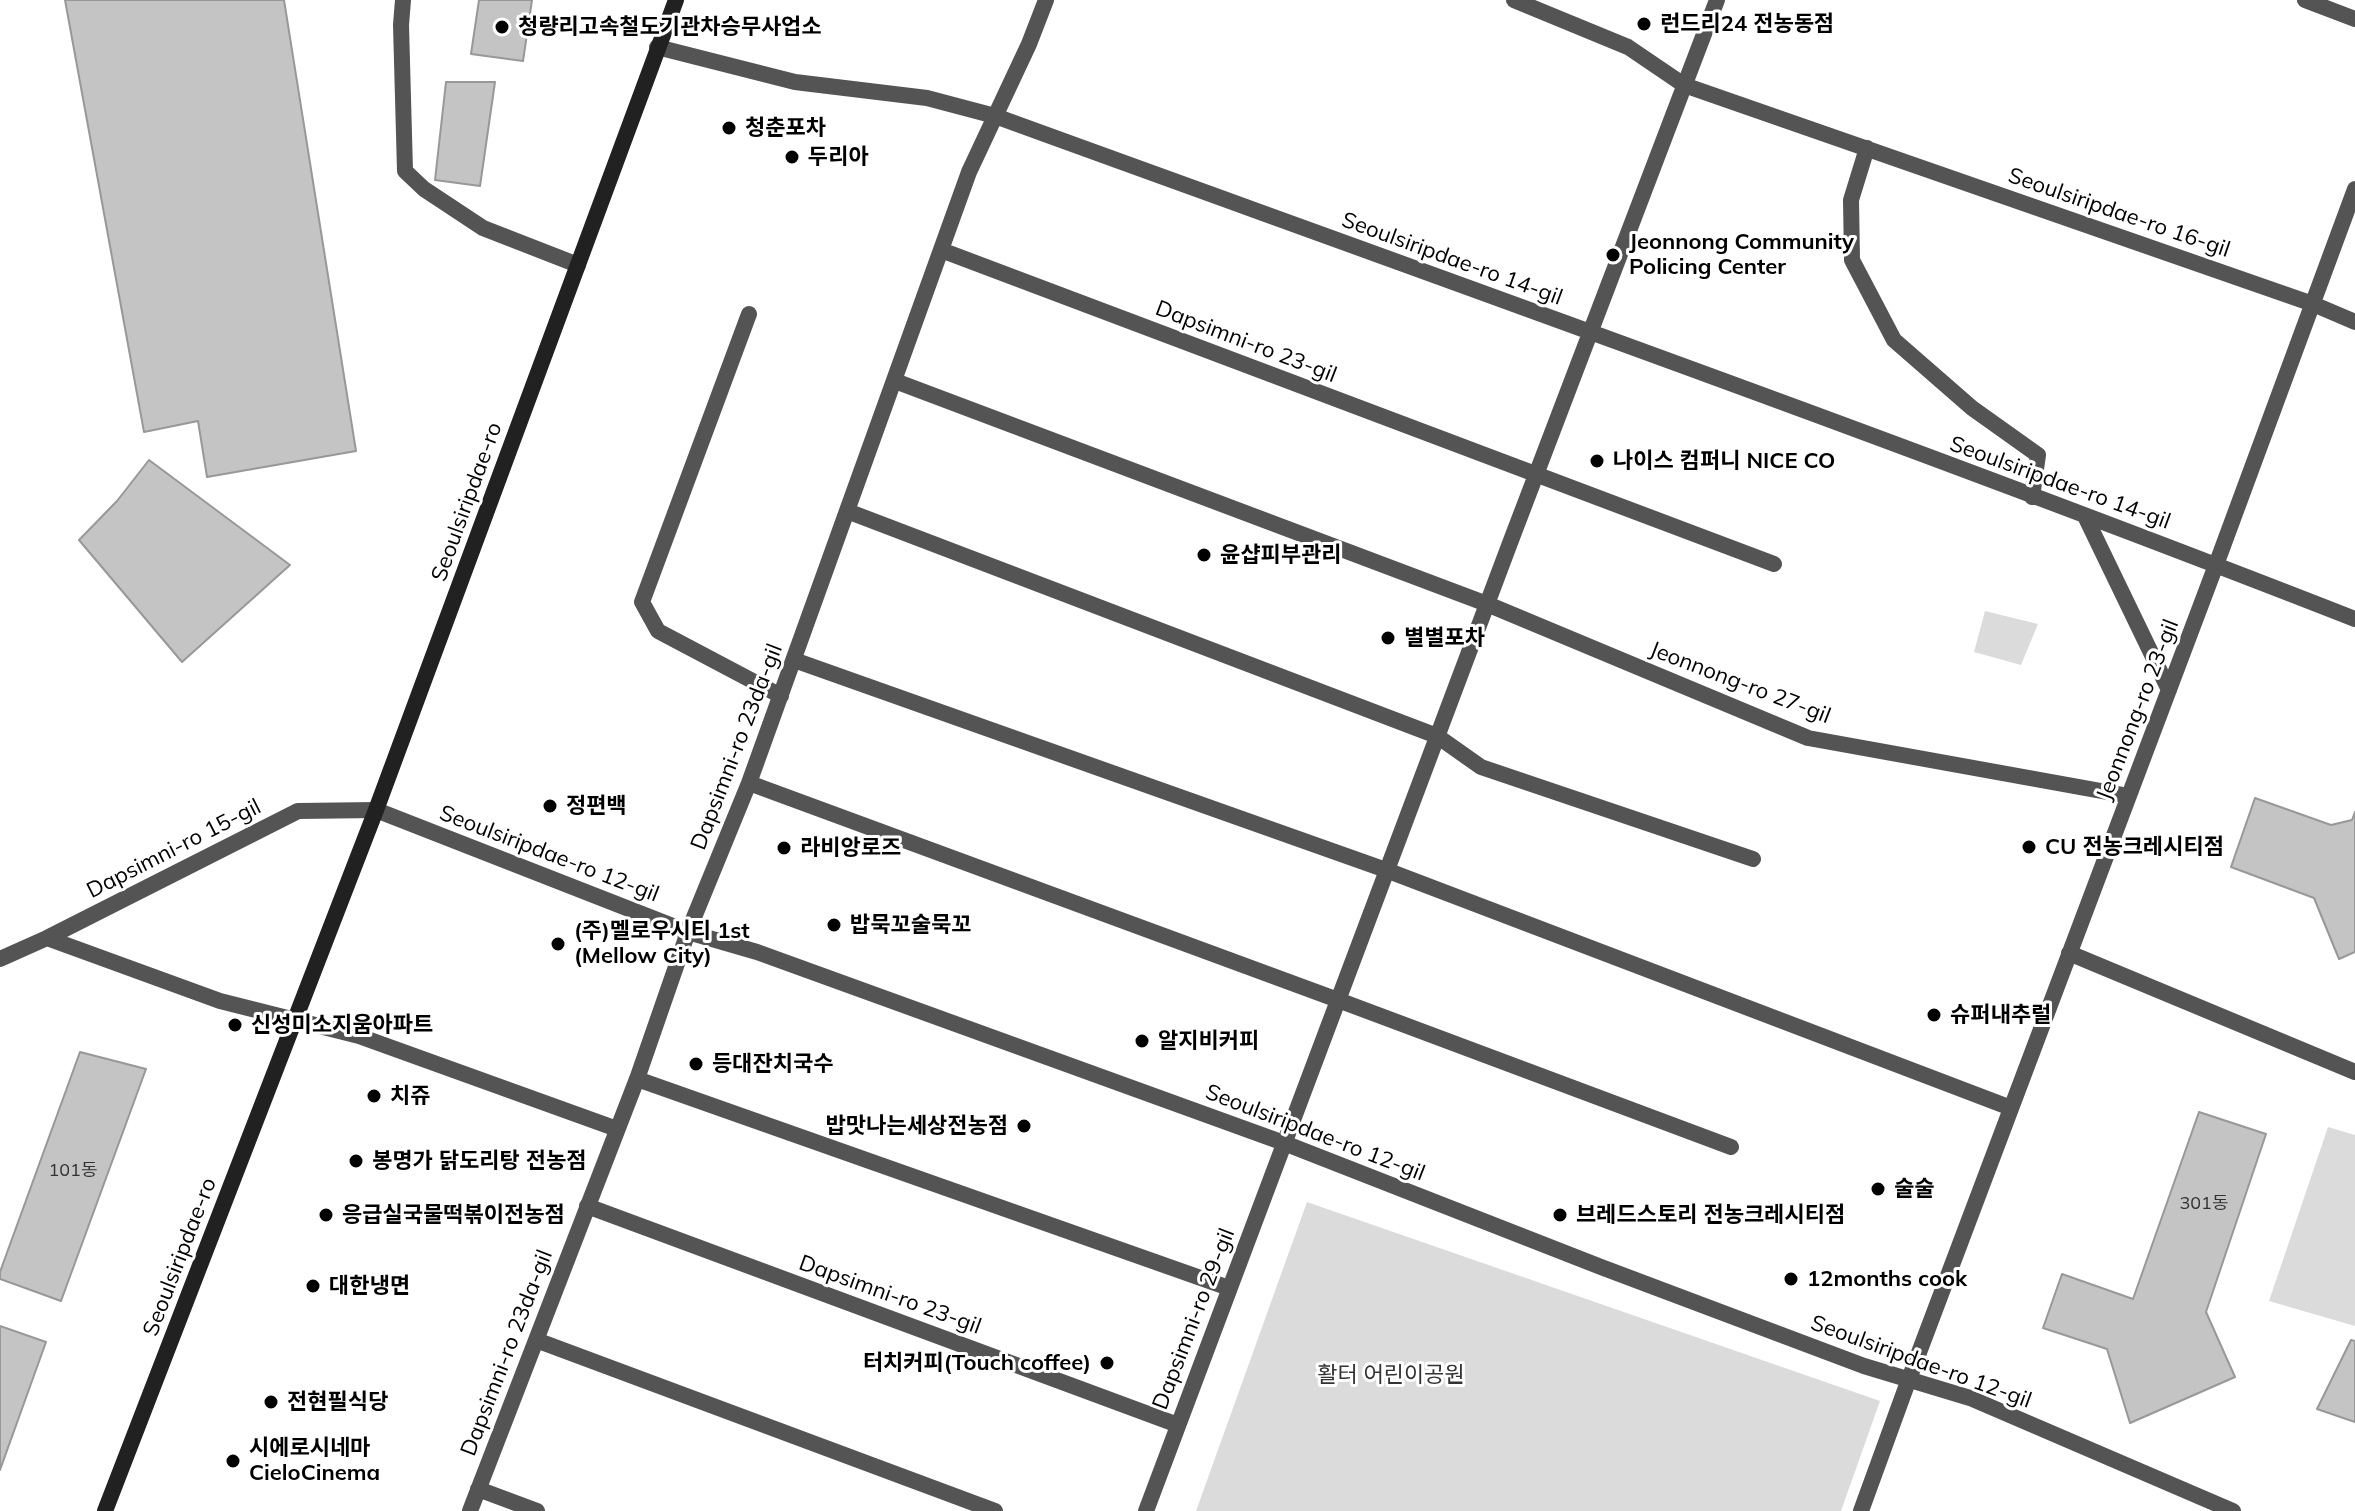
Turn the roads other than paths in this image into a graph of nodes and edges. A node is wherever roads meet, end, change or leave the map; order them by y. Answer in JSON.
{"nodes":[{"id":1,"x":403,"y":0,"type":"edge"},
{"id":2,"x":676,"y":0,"type":"edge"},
{"id":3,"x":1046,"y":0,"type":"edge"},
{"id":4,"x":1514,"y":0,"type":"edge"},
{"id":5,"x":1717,"y":0,"type":"edge"},
{"id":6,"x":2305,"y":0,"type":"edge"},
{"id":7,"x":2355,"y":19,"type":"edge"},
{"id":8,"x":657,"y":47,"type":"junction"},
{"id":9,"x":1684,"y":85,"type":"junction"},
{"id":10,"x":995,"y":116,"type":"junction"},
{"id":11,"x":1867,"y":148,"type":"junction"},
{"id":12,"x":2355,"y":189,"type":"edge"},
{"id":13,"x":941,"y":250,"type":"junction"},
{"id":14,"x":578,"y":265,"type":"junction"},
{"id":15,"x":2313,"y":304,"type":"junction"},
{"id":16,"x":749,"y":314,"type":"dead end"},
{"id":17,"x":2355,"y":322,"type":"edge"},
{"id":18,"x":1590,"y":332,"type":"junction"},
{"id":19,"x":895,"y":381,"type":"junction"},
{"id":20,"x":1535,"y":475,"type":"junction"},
{"id":21,"x":2032,"y":497,"type":"junction"},
{"id":22,"x":847,"y":511,"type":"junction"},
{"id":23,"x":2085,"y":516,"type":"junction"},
{"id":24,"x":1774,"y":564,"type":"dead end"},
{"id":25,"x":2216,"y":565,"type":"junction"},
{"id":26,"x":1487,"y":604,"type":"junction"},
{"id":27,"x":2355,"y":619,"type":"edge"},
{"id":28,"x":794,"y":660,"type":"junction"},
{"id":29,"x":2169,"y":690,"type":"junction"},
{"id":30,"x":781,"y":696,"type":"junction"},
{"id":31,"x":1437,"y":736,"type":"junction"},
{"id":32,"x":749,"y":783,"type":"junction"},
{"id":33,"x":2129,"y":796,"type":"junction"},
{"id":34,"x":376,"y":810,"type":"junction"},
{"id":35,"x":1753,"y":859,"type":"dead end"},
{"id":36,"x":1386,"y":870,"type":"junction"},
{"id":37,"x":688,"y":932,"type":"junction"},
{"id":38,"x":47,"y":938,"type":"junction"},
{"id":39,"x":2069,"y":953,"type":"junction"},
{"id":40,"x":0,"y":959,"type":"edge"},
{"id":41,"x":1338,"y":1000,"type":"junction"},
{"id":42,"x":296,"y":1019,"type":"junction"},
{"id":43,"x":2355,"y":1072,"type":"edge"},
{"id":44,"x":637,"y":1079,"type":"junction"},
{"id":45,"x":2011,"y":1108,"type":"junction"},
{"id":46,"x":617,"y":1129,"type":"junction"},
{"id":47,"x":1284,"y":1143,"type":"junction"},
{"id":48,"x":1731,"y":1147,"type":"dead end"},
{"id":49,"x":587,"y":1206,"type":"junction"},
{"id":50,"x":1229,"y":1288,"type":"junction"},
{"id":51,"x":536,"y":1340,"type":"junction"},
{"id":52,"x":1909,"y":1379,"type":"junction"},
{"id":53,"x":1178,"y":1425,"type":"junction"},
{"id":54,"x":478,"y":1489,"type":"junction"},
{"id":55,"x":105,"y":1511,"type":"edge"},
{"id":56,"x":470,"y":1511,"type":"edge"},
{"id":57,"x":537,"y":1511,"type":"edge"},
{"id":58,"x":995,"y":1511,"type":"edge"},
{"id":59,"x":1146,"y":1511,"type":"edge"},
{"id":60,"x":1861,"y":1511,"type":"edge"},
{"id":61,"x":2233,"y":1511,"type":"edge"}],
"edges":[{"from":1,"to":14,"type":"street"},
{"from":2,"to":8,"type":"main road","name":"Seoulsiripdae-ro"},
{"from":3,"to":10,"type":"street","name":"Dapsimni-ro 23da-gil"},
{"from":4,"to":9,"type":"street","name":"Seoulsiripdae-ro 16-gil"},
{"from":5,"to":9,"type":"street"},
{"from":6,"to":7,"type":"street"},
{"from":8,"to":10,"type":"street","name":"Seoulsiripdae-ro 14-gil"},
{"from":8,"to":14,"type":"main road","name":"Seoulsiripdae-ro"},
{"from":9,"to":11,"type":"street","name":"Seoulsiripdae-ro 16-gil"},
{"from":9,"to":18,"type":"street"},
{"from":10,"to":13,"type":"street","name":"Dapsimni-ro 23da-gil"},
{"from":10,"to":18,"type":"street","name":"Seoulsiripdae-ro 14-gil"},
{"from":11,"to":15,"type":"street","name":"Seoulsiripdae-ro 16-gil"},
{"from":11,"to":21,"type":"street"},
{"from":12,"to":15,"type":"street","name":"Jeonnong-ro 23-gil"},
{"from":13,"to":19,"type":"street","name":"Dapsimni-ro 23da-gil"},
{"from":13,"to":20,"type":"street","name":"Dapsimni-ro 23-gil"},
{"from":14,"to":34,"type":"main road","name":"Seoulsiripdae-ro"},
{"from":15,"to":17,"type":"street","name":"Seoulsiripdae-ro 16-gil"},
{"from":15,"to":25,"type":"street","name":"Jeonnong-ro 23-gil"},
{"from":16,"to":30,"type":"street"},
{"from":18,"to":20,"type":"street"},
{"from":18,"to":21,"type":"street","name":"Seoulsiripdae-ro 14-gil"},
{"from":19,"to":22,"type":"street","name":"Dapsimni-ro 23da-gil"},
{"from":19,"to":26,"type":"street"},
{"from":20,"to":24,"type":"street"},
{"from":20,"to":26,"type":"street"},
{"from":21,"to":23,"type":"street","name":"Seoulsiripdae-ro 14-gil"},
{"from":22,"to":28,"type":"street","name":"Dapsimni-ro 23da-gil"},
{"from":22,"to":31,"type":"street"},
{"from":23,"to":25,"type":"street","name":"Seoulsiripdae-ro 14-gil"},
{"from":23,"to":29,"type":"street"},
{"from":25,"to":27,"type":"street","name":"Seoulsiripdae-ro 14-gil"},
{"from":25,"to":29,"type":"street","name":"Jeonnong-ro 23-gil"},
{"from":26,"to":31,"type":"street"},
{"from":26,"to":33,"type":"street","name":"Jeonnong-ro 27-gil"},
{"from":28,"to":30,"type":"street","name":"Dapsimni-ro 23da-gil"},
{"from":28,"to":36,"type":"street"},
{"from":29,"to":33,"type":"street","name":"Jeonnong-ro 23-gil"},
{"from":30,"to":32,"type":"street","name":"Dapsimni-ro 23da-gil"},
{"from":31,"to":35,"type":"street"},
{"from":31,"to":36,"type":"street"},
{"from":32,"to":37,"type":"street","name":"Dapsimni-ro 23da-gil"},
{"from":32,"to":41,"type":"street"},
{"from":33,"to":39,"type":"street","name":"Jeonnong-ro 23-gil"},
{"from":34,"to":37,"type":"street","name":"Seoulsiripdae-ro 12-gil"},
{"from":34,"to":38,"type":"street","name":"Dapsimni-ro 15-gil"},
{"from":34,"to":42,"type":"main road","name":"Seoulsiripdae-ro"},
{"from":36,"to":41,"type":"street"},
{"from":36,"to":45,"type":"street"},
{"from":37,"to":44,"type":"street","name":"Dapsimni-ro 23da-gil"},
{"from":37,"to":47,"type":"street","name":"Seoulsiripdae-ro 12-gil"},
{"from":38,"to":40,"type":"street","name":"Dapsimni-ro 15-gil"},
{"from":38,"to":42,"type":"street"},
{"from":39,"to":43,"type":"street"},
{"from":39,"to":45,"type":"street","name":"Jeonnong-ro 23-gil"},
{"from":41,"to":47,"type":"street"},
{"from":41,"to":48,"type":"street"},
{"from":42,"to":46,"type":"street"},
{"from":42,"to":55,"type":"main road","name":"Seoulsiripdae-ro"},
{"from":44,"to":46,"type":"street","name":"Dapsimni-ro 23da-gil"},
{"from":44,"to":50,"type":"street"},
{"from":45,"to":52,"type":"street","name":"Jeonnong-ro 23-gil"},
{"from":46,"to":49,"type":"street","name":"Dapsimni-ro 23da-gil"},
{"from":47,"to":50,"type":"street","name":"Dapsimni-ro 29-gil"},
{"from":47,"to":52,"type":"street","name":"Seoulsiripdae-ro 12-gil"},
{"from":49,"to":51,"type":"street","name":"Dapsimni-ro 23da-gil"},
{"from":49,"to":53,"type":"street","name":"Dapsimni-ro 23-gil"},
{"from":50,"to":53,"type":"street","name":"Dapsimni-ro 29-gil"},
{"from":51,"to":54,"type":"street","name":"Dapsimni-ro 23da-gil"},
{"from":51,"to":58,"type":"street"},
{"from":52,"to":60,"type":"street","name":"Jeonnong-ro 23-gil"},
{"from":52,"to":61,"type":"street","name":"Seoulsiripdae-ro 12-gil"},
{"from":53,"to":59,"type":"street","name":"Dapsimni-ro 29-gil"},
{"from":54,"to":56,"type":"street","name":"Dapsimni-ro 23da-gil"},
{"from":54,"to":57,"type":"street"}]}
